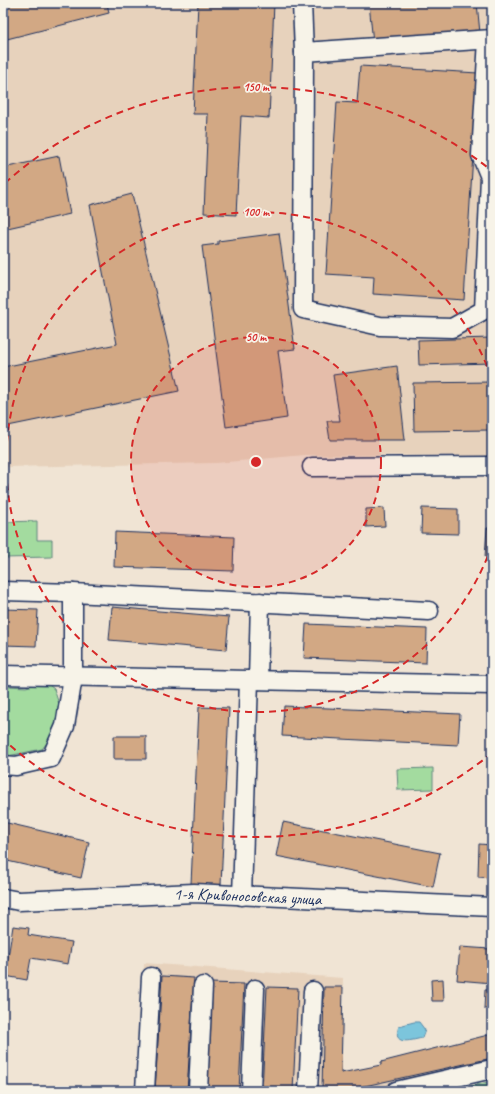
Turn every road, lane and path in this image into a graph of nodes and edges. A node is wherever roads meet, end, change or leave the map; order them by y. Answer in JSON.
{"nodes":[{"id":1,"x":302,"y":3,"type":"edge"},
{"id":2,"x":490,"y":40,"type":"edge"},
{"id":3,"x":304,"y":52,"type":"junction"},
{"id":4,"x":489,"y":282,"type":"edge"},
{"id":5,"x":492,"y":466,"type":"edge"},
{"id":6,"x":312,"y":467,"type":"dead end"},
{"id":7,"x":3,"y":591,"type":"edge"},
{"id":8,"x":73,"y":593,"type":"junction"},
{"id":9,"x":260,"y":602,"type":"junction"},
{"id":10,"x":429,"y":611,"type":"dead end"},
{"id":11,"x":3,"y":675,"type":"edge"},
{"id":12,"x":73,"y":677,"type":"junction"},
{"id":13,"x":254,"y":680,"type":"junction"},
{"id":14,"x":492,"y":684,"type":"edge"},
{"id":15,"x":3,"y":765,"type":"edge"},
{"id":16,"x":242,"y":896,"type":"junction"},
{"id":17,"x":3,"y":898,"type":"edge"},
{"id":18,"x":492,"y":907,"type":"edge"},
{"id":19,"x":151,"y":977,"type":"dead end"},
{"id":20,"x":202,"y":986,"type":"dead end"},
{"id":21,"x":255,"y":990,"type":"dead end"},
{"id":22,"x":313,"y":991,"type":"dead end"},
{"id":23,"x":492,"y":1068,"type":"edge"},
{"id":24,"x":145,"y":1091,"type":"edge"},
{"id":25,"x":198,"y":1091,"type":"edge"},
{"id":26,"x":251,"y":1091,"type":"edge"},
{"id":27,"x":308,"y":1091,"type":"edge"},
{"id":28,"x":396,"y":1091,"type":"edge"}],
"edges":[{"from":1,"to":3,"type":"street"},
{"from":2,"to":3,"type":"street"},
{"from":2,"to":4,"type":"street"},
{"from":3,"to":4,"type":"street"},
{"from":5,"to":6,"type":"street"},
{"from":7,"to":8,"type":"street"},
{"from":8,"to":9,"type":"street"},
{"from":8,"to":12,"type":"street"},
{"from":9,"to":10,"type":"street"},
{"from":9,"to":13,"type":"street"},
{"from":11,"to":12,"type":"street"},
{"from":12,"to":13,"type":"street"},
{"from":12,"to":15,"type":"street"},
{"from":13,"to":14,"type":"street"},
{"from":13,"to":16,"type":"street"},
{"from":16,"to":17,"type":"street","name":"1-я Кривоносовская улица"},
{"from":16,"to":18,"type":"street","name":"1-я Кривоносовская улица"},
{"from":19,"to":24,"type":"street"},
{"from":20,"to":25,"type":"street"},
{"from":21,"to":26,"type":"street"},
{"from":22,"to":27,"type":"street"},
{"from":23,"to":28,"type":"street"}]}
